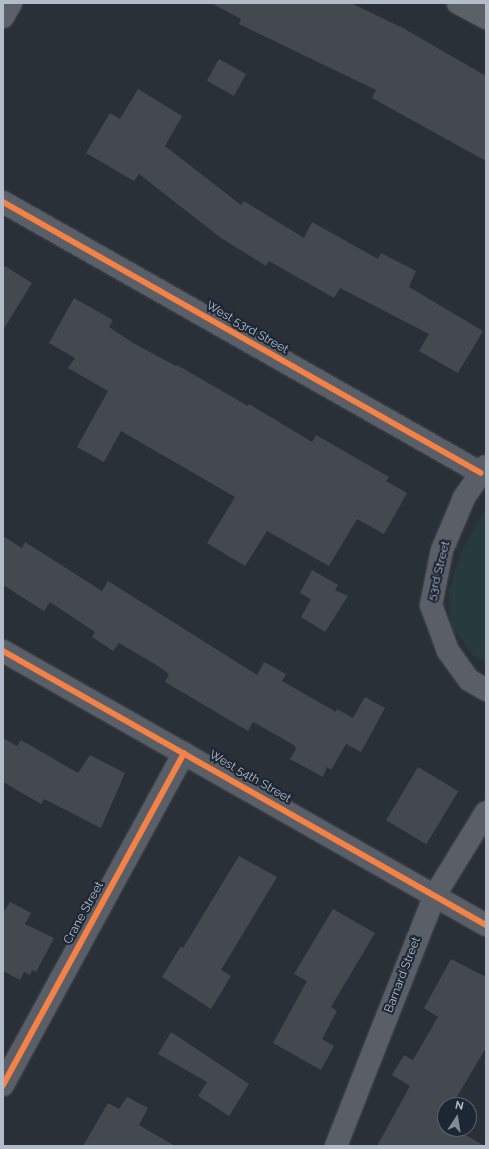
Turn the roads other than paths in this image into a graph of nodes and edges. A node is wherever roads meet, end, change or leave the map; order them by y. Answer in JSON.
{"nodes":[{"id":1,"x":11,"y":3,"type":"edge"},
{"id":2,"x":458,"y":3,"type":"edge"},
{"id":3,"x":3,"y":17,"type":"edge"},
{"id":4,"x":486,"y":18,"type":"edge"},
{"id":5,"x":3,"y":202,"type":"edge"},
{"id":6,"x":483,"y":470,"type":"edge"},
{"id":7,"x":3,"y":651,"type":"edge"},
{"id":8,"x":486,"y":690,"type":"edge"},
{"id":9,"x":184,"y":752,"type":"junction"},
{"id":10,"x":486,"y":812,"type":"edge"},
{"id":11,"x":435,"y":895,"type":"junction"},
{"id":12,"x":486,"y":925,"type":"edge"},
{"id":13,"x":3,"y":1085,"type":"edge"},
{"id":14,"x":336,"y":1146,"type":"edge"}],
"edges":[{"from":1,"to":3,"type":"main road"},
{"from":2,"to":4,"type":"main road"},
{"from":5,"to":6,"type":"street","name":"West 53rd Street"},
{"from":6,"to":8,"type":"street","name":"53rd Street"},
{"from":7,"to":9,"type":"street","name":"West 54th Street"},
{"from":9,"to":11,"type":"street","name":"West 54th Street"},
{"from":9,"to":13,"type":"street","name":"Crane Street"},
{"from":10,"to":11,"type":"street","name":"Barnard Street"},
{"from":11,"to":12,"type":"street","name":"West 54th Street"},
{"from":11,"to":14,"type":"street","name":"Barnard Street"}]}
